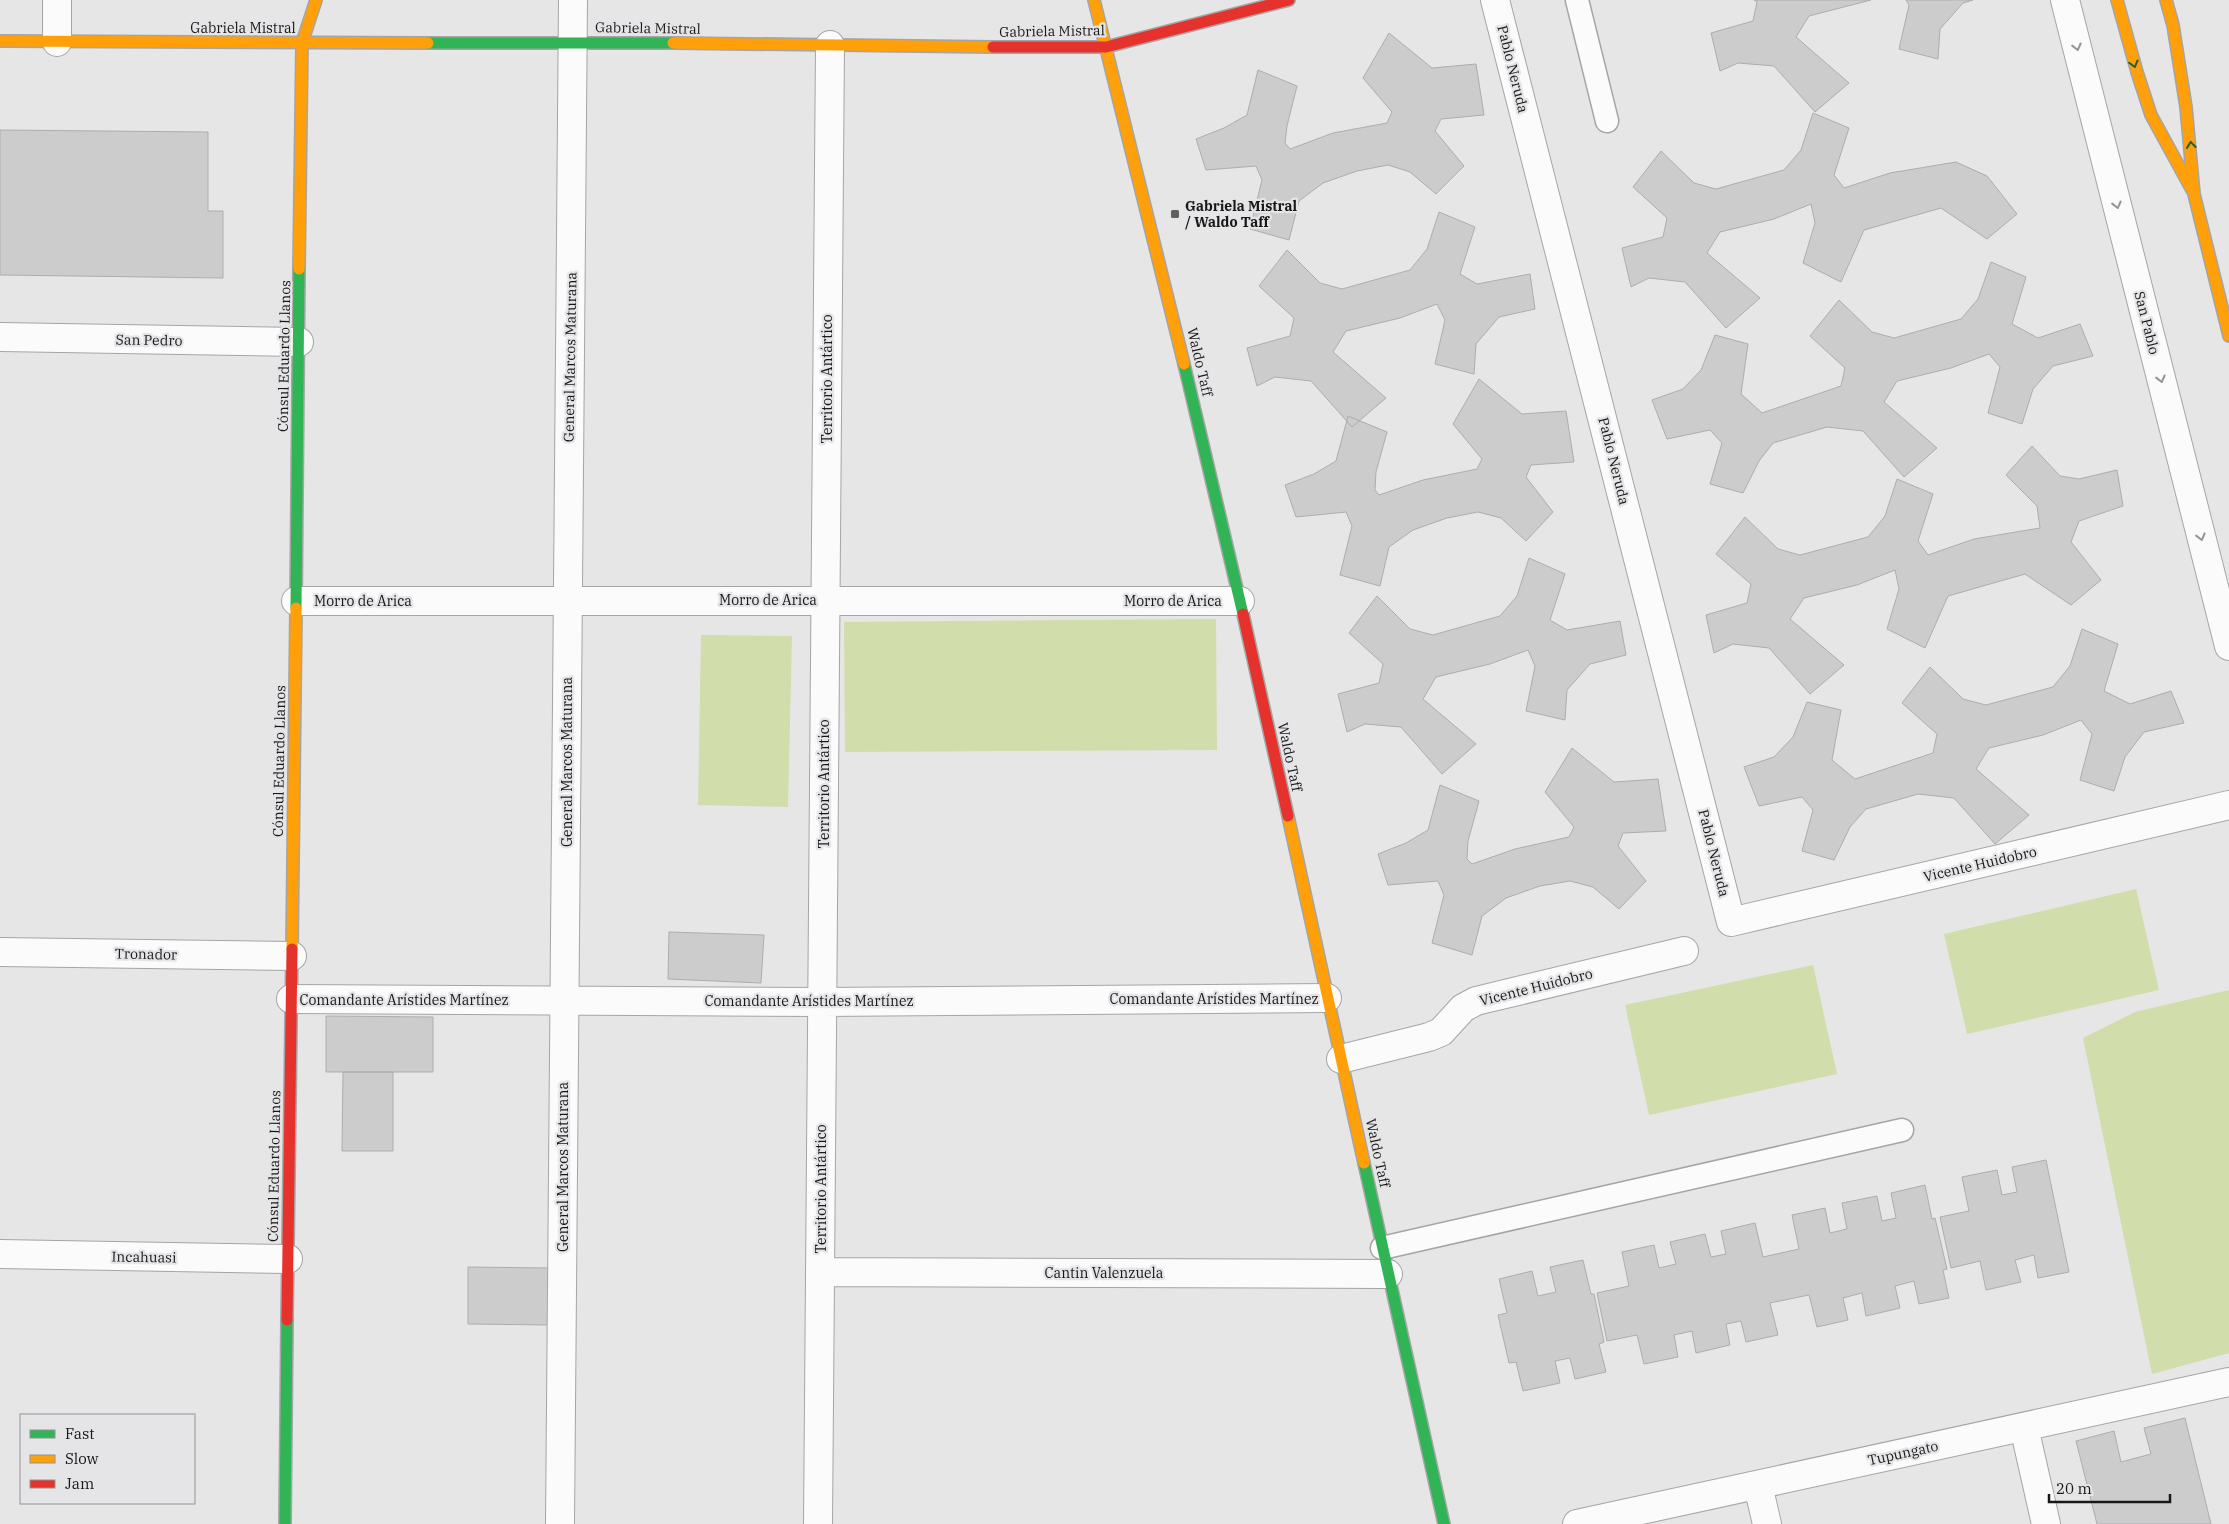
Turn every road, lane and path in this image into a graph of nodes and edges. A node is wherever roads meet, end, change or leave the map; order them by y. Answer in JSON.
{"nodes":[{"id":1,"x":57,"y":0,"type":"edge"},
{"id":2,"x":316,"y":0,"type":"edge"},
{"id":3,"x":574,"y":0,"type":"edge"},
{"id":4,"x":1094,"y":0,"type":"edge"},
{"id":5,"x":1289,"y":0,"type":"edge"},
{"id":6,"x":1495,"y":0,"type":"edge"},
{"id":7,"x":1577,"y":0,"type":"edge"},
{"id":8,"x":2065,"y":0,"type":"edge"},
{"id":9,"x":2117,"y":0,"type":"edge"},
{"id":10,"x":2166,"y":0,"type":"edge"},
{"id":11,"x":0,"y":41,"type":"edge"},
{"id":12,"x":57,"y":42,"type":"junction"},
{"id":13,"x":573,"y":42,"type":"junction"},
{"id":14,"x":302,"y":43,"type":"junction"},
{"id":15,"x":830,"y":44,"type":"junction"},
{"id":16,"x":1106,"y":47,"type":"junction"},
{"id":17,"x":1607,"y":121,"type":"dead end"},
{"id":18,"x":2194,"y":194,"type":"junction"},
{"id":19,"x":2229,"y":336,"type":"edge"},
{"id":20,"x":0,"y":337,"type":"edge"},
{"id":21,"x":299,"y":342,"type":"junction"},
{"id":22,"x":0,"y":345,"type":"edge"},
{"id":23,"x":826,"y":600,"type":"junction"},
{"id":24,"x":296,"y":601,"type":"junction"},
{"id":25,"x":568,"y":601,"type":"junction"},
{"id":26,"x":1240,"y":601,"type":"junction"},
{"id":27,"x":2229,"y":646,"type":"edge"},
{"id":28,"x":2229,"y":805,"type":"edge"},
{"id":29,"x":1731,"y":922,"type":"joint"},
{"id":30,"x":1684,"y":951,"type":"dead end"},
{"id":31,"x":0,"y":952,"type":"edge"},
{"id":32,"x":292,"y":956,"type":"junction"},
{"id":33,"x":1327,"y":998,"type":"junction"},
{"id":34,"x":292,"y":999,"type":"junction"},
{"id":35,"x":565,"y":1001,"type":"junction"},
{"id":36,"x":822,"y":1002,"type":"junction"},
{"id":37,"x":1341,"y":1059,"type":"junction"},
{"id":38,"x":1902,"y":1130,"type":"dead end"},
{"id":39,"x":1382,"y":1248,"type":"junction"},
{"id":40,"x":0,"y":1254,"type":"edge"},
{"id":41,"x":288,"y":1259,"type":"junction"},
{"id":42,"x":820,"y":1272,"type":"junction"},
{"id":43,"x":1388,"y":1274,"type":"junction"},
{"id":44,"x":2229,"y":1382,"type":"edge"},
{"id":45,"x":2024,"y":1427,"type":"junction"},
{"id":46,"x":1758,"y":1484,"type":"junction"},
{"id":47,"x":285,"y":1524,"type":"edge"},
{"id":48,"x":560,"y":1524,"type":"edge"},
{"id":49,"x":818,"y":1524,"type":"edge"},
{"id":50,"x":1444,"y":1524,"type":"edge"},
{"id":51,"x":1577,"y":1524,"type":"edge"},
{"id":52,"x":1767,"y":1524,"type":"edge"},
{"id":53,"x":2046,"y":1524,"type":"edge"}],
"edges":[{"from":1,"to":12,"type":"street"},
{"from":2,"to":14,"type":"street","name":"Cónsul Eduardo Llanos"},
{"from":3,"to":13,"type":"street","name":"General Marcos Maturana"},
{"from":4,"to":16,"type":"street","name":"Waldo Taff"},
{"from":5,"to":16,"type":"street","name":"Gabriela Mistral"},
{"from":6,"to":29,"type":"street","name":"Pablo Neruda"},
{"from":7,"to":17,"type":"lane"},
{"from":8,"to":27,"type":"street","name":"San Pablo","one_way":true},
{"from":9,"to":18,"type":"street","one_way":true},
{"from":18,"to":10,"type":"street","one_way":true},
{"from":11,"to":12,"type":"street","name":"Gabriela Mistral"},
{"from":12,"to":14,"type":"street","name":"Gabriela Mistral"},
{"from":13,"to":14,"type":"street","name":"Gabriela Mistral"},
{"from":13,"to":15,"type":"street","name":"Gabriela Mistral"},
{"from":13,"to":25,"type":"street","name":"General Marcos Maturana"},
{"from":14,"to":21,"type":"street","name":"Cónsul Eduardo Llanos"},
{"from":15,"to":16,"type":"street","name":"Gabriela Mistral"},
{"from":15,"to":23,"type":"street","name":"Territorio Antártico"},
{"from":16,"to":26,"type":"street","name":"Waldo Taff"},
{"from":18,"to":19,"type":"street"},
{"from":20,"to":21,"type":"street","name":"San Pedro"},
{"from":20,"to":22,"type":"street"},
{"from":21,"to":24,"type":"street","name":"Cónsul Eduardo Llanos"},
{"from":23,"to":25,"type":"street","name":"Morro de Arica"},
{"from":23,"to":26,"type":"street","name":"Morro de Arica"},
{"from":23,"to":36,"type":"street","name":"Territorio Antártico"},
{"from":24,"to":25,"type":"street","name":"Morro de Arica"},
{"from":24,"to":32,"type":"street","name":"Cónsul Eduardo Llanos"},
{"from":25,"to":35,"type":"street","name":"General Marcos Maturana"},
{"from":26,"to":33,"type":"street","name":"Waldo Taff"},
{"from":28,"to":29,"type":"street","name":"Vicente Huidobro"},
{"from":30,"to":37,"type":"street","name":"Vicente Huidobro"},
{"from":31,"to":32,"type":"street","name":"Tronador"},
{"from":32,"to":34,"type":"street","name":"Cónsul Eduardo Llanos"},
{"from":33,"to":36,"type":"street","name":"Comandante Arístides Martínez"},
{"from":33,"to":37,"type":"street","name":"Waldo Taff"},
{"from":34,"to":35,"type":"street","name":"Comandante Arístides Martínez"},
{"from":34,"to":41,"type":"street","name":"Cónsul Eduardo Llanos"},
{"from":35,"to":36,"type":"street","name":"Comandante Arístides Martínez"},
{"from":35,"to":48,"type":"street","name":"General Marcos Maturana"},
{"from":36,"to":42,"type":"street","name":"Territorio Antártico"},
{"from":37,"to":39,"type":"street","name":"Waldo Taff"},
{"from":38,"to":39,"type":"lane"},
{"from":39,"to":43,"type":"street","name":"Waldo Taff"},
{"from":40,"to":41,"type":"street","name":"Incahuasi"},
{"from":41,"to":47,"type":"street","name":"Cónsul Eduardo Llanos"},
{"from":42,"to":43,"type":"street","name":"Cantin Valenzuela"},
{"from":42,"to":49,"type":"street","name":"Territorio Antártico"},
{"from":43,"to":50,"type":"street","name":"Waldo Taff"},
{"from":44,"to":45,"type":"street","name":"Tupungato"},
{"from":45,"to":46,"type":"street","name":"Tupungato"},
{"from":45,"to":53,"type":"street"},
{"from":46,"to":51,"type":"street","name":"Tupungato"},
{"from":46,"to":52,"type":"street"}]}
